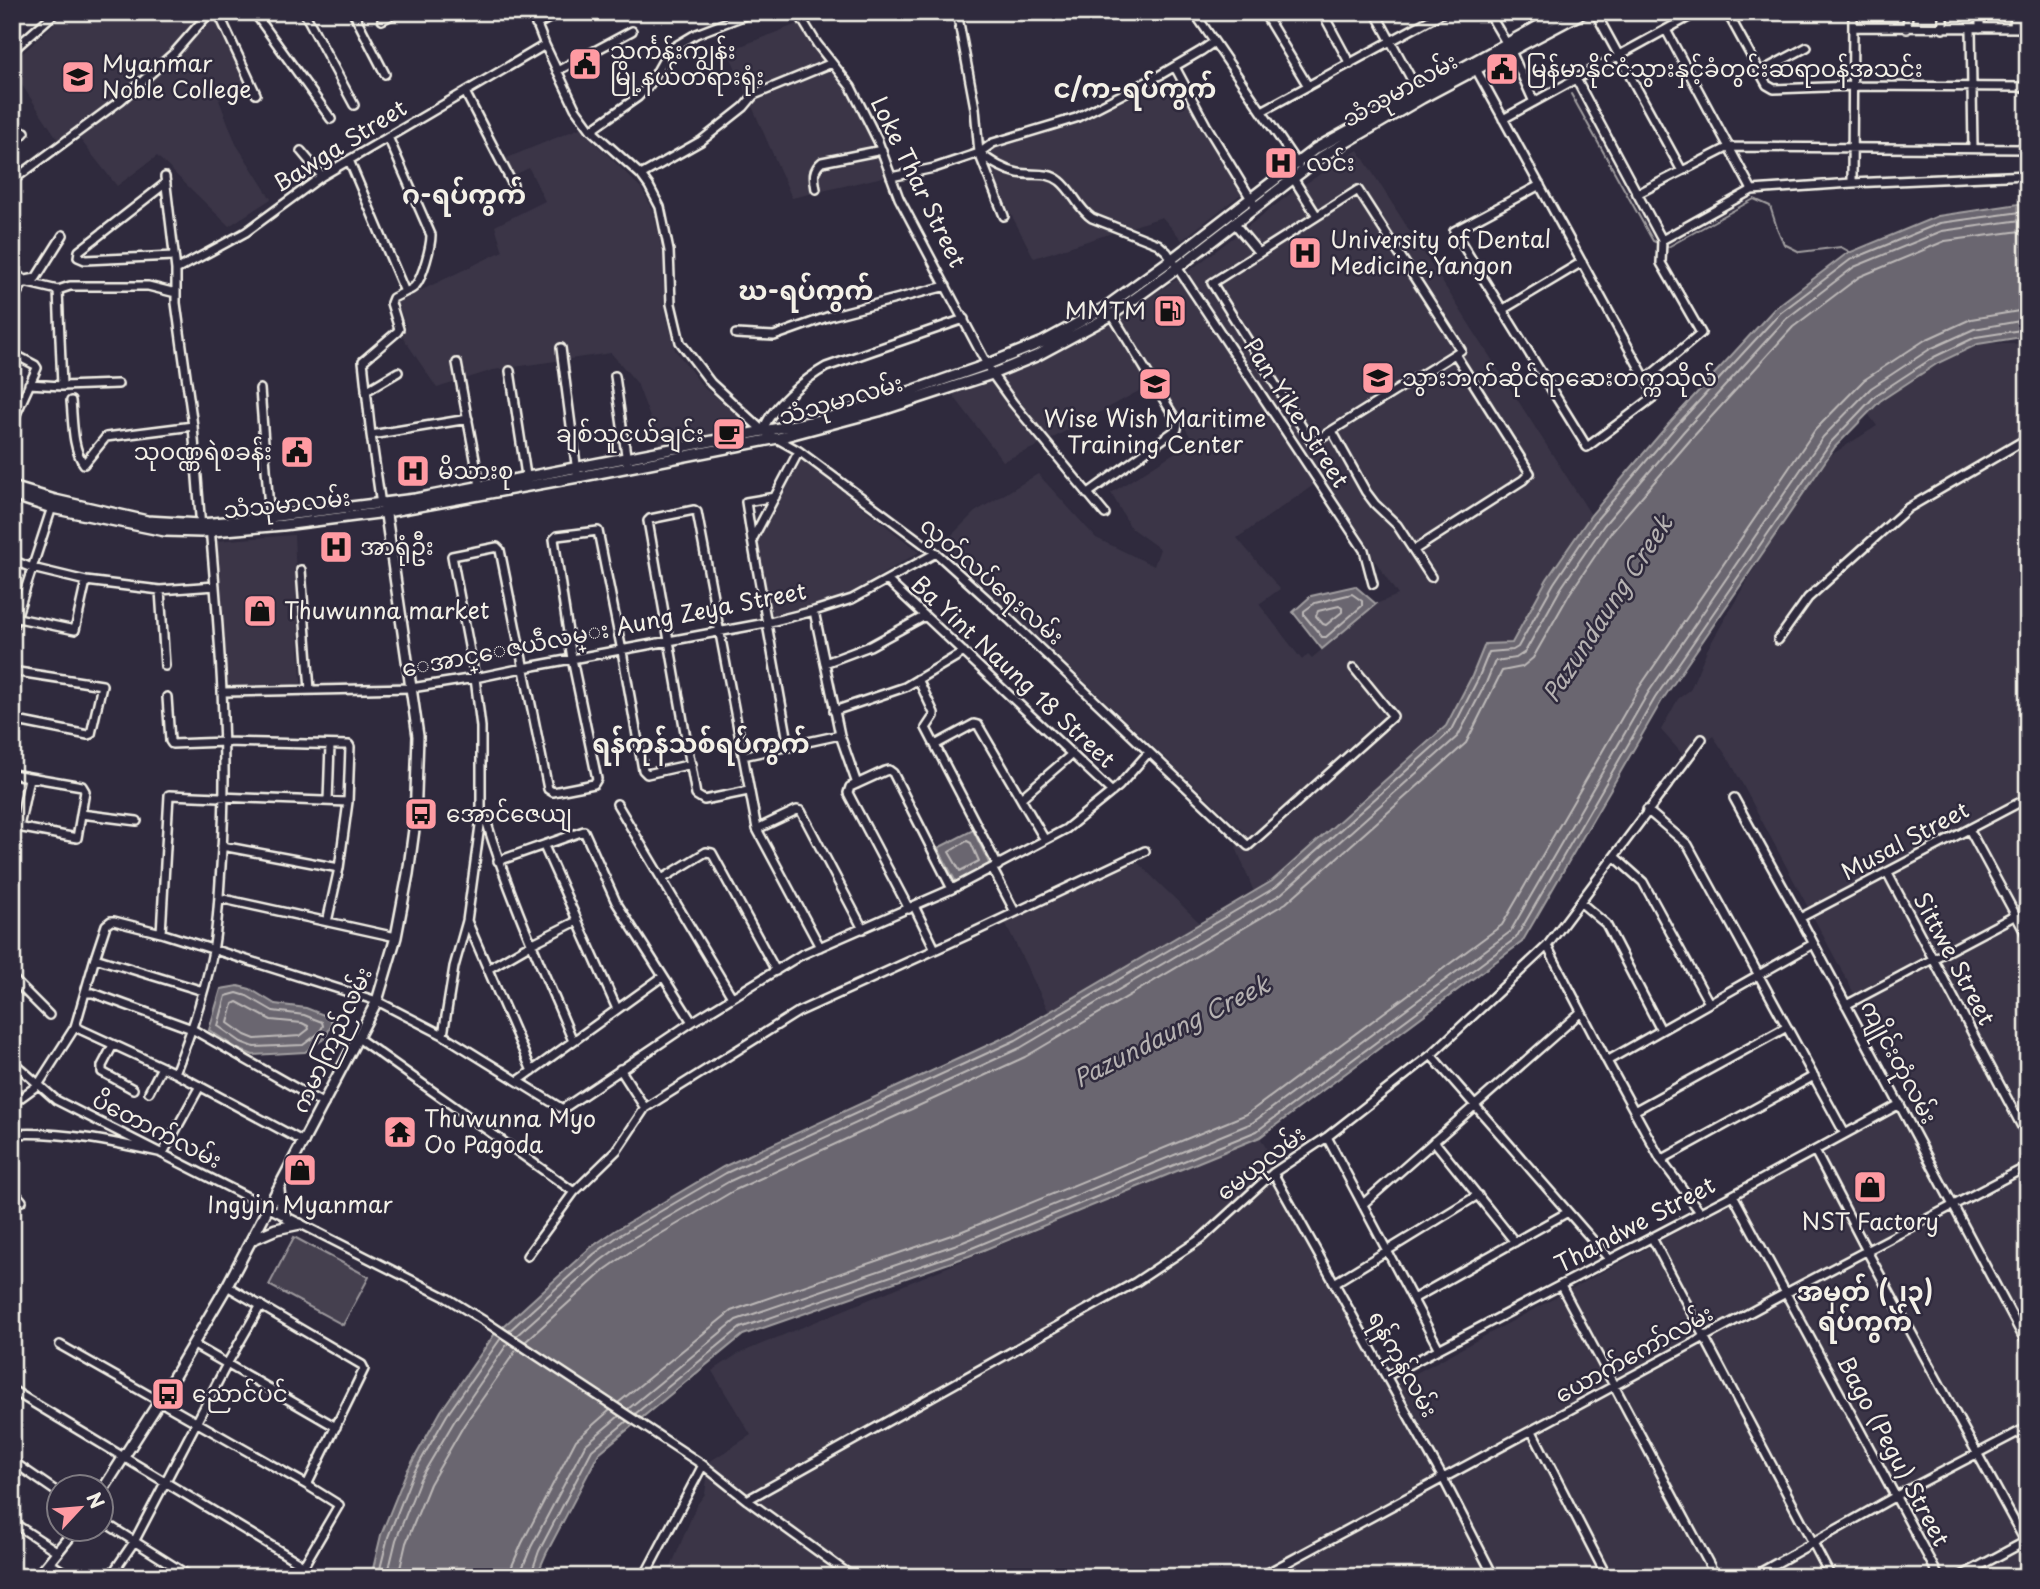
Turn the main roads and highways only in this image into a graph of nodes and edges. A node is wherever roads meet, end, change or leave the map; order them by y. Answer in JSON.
{"nodes":[{"id":1,"x":1564,"y":12,"type":"edge"},
{"id":2,"x":1584,"y":12,"type":"edge"},
{"id":3,"x":1508,"y":47,"type":"junction"},
{"id":4,"x":1420,"y":95,"type":"junction"},
{"id":5,"x":1299,"y":166,"type":"junction"},
{"id":6,"x":1175,"y":263,"type":"junction"},
{"id":7,"x":989,"y":369,"type":"junction"},
{"id":8,"x":627,"y":462,"type":"junction"},
{"id":9,"x":12,"y":487,"type":"edge"},
{"id":10,"x":12,"y":495,"type":"edge"},
{"id":11,"x":54,"y":504,"type":"junction"},
{"id":12,"x":383,"y":508,"type":"junction"},
{"id":13,"x":279,"y":1190,"type":"junction"},
{"id":14,"x":287,"y":1218,"type":"road end"},
{"id":15,"x":300,"y":1224,"type":"road end"},
{"id":16,"x":253,"y":1239,"type":"junction"},
{"id":17,"x":112,"y":1474,"type":"edge"},
{"id":18,"x":64,"y":1544,"type":"edge"},
{"id":19,"x":37,"y":1577,"type":"edge"}],
"edges":[{"from":1,"to":3,"type":"main road","name":"သံသုမာလမ်း"},
{"from":2,"to":3,"type":"main road","name":"သံသုမာလမ်း"},
{"from":3,"to":4,"type":"main road","name":"သံသုမာလမ်း"},
{"from":3,"to":4,"type":"main road","name":"သံသုမာလမ်း"},
{"from":4,"to":5,"type":"main road","name":"သံသုမာလမ်း"},
{"from":5,"to":6,"type":"main road","name":"သံသုမာလမ်း"},
{"from":5,"to":6,"type":"main road","name":"သံသုမာလမ်း"},
{"from":6,"to":7,"type":"main road","name":"သံသုမာလမ်း"},
{"from":7,"to":8,"type":"main road","name":"သံသုမာလမ်း"},
{"from":7,"to":8,"type":"main road","name":"သံသုမာလမ်း"},
{"from":8,"to":12,"type":"main road","name":"သံသုမာလမ်း"},
{"from":9,"to":11,"type":"main road","name":"သံသုမာလမ်း"},
{"from":10,"to":11,"type":"main road","name":"သံသုမာလမ်း"},
{"from":11,"to":12,"type":"main road","name":"သံသုမာလမ်း"},
{"from":12,"to":13,"type":"main road","name":"ကမာကြည်လမ်း"},
{"from":13,"to":14,"type":"main road"},
{"from":13,"to":16,"type":"main road","name":"ကမာကြည်လမ်း"},
{"from":15,"to":16,"type":"main road"},
{"from":16,"to":17,"type":"main road","name":"ကမာကြည်လမ်း"},
{"from":18,"to":19,"type":"main road"}]}
